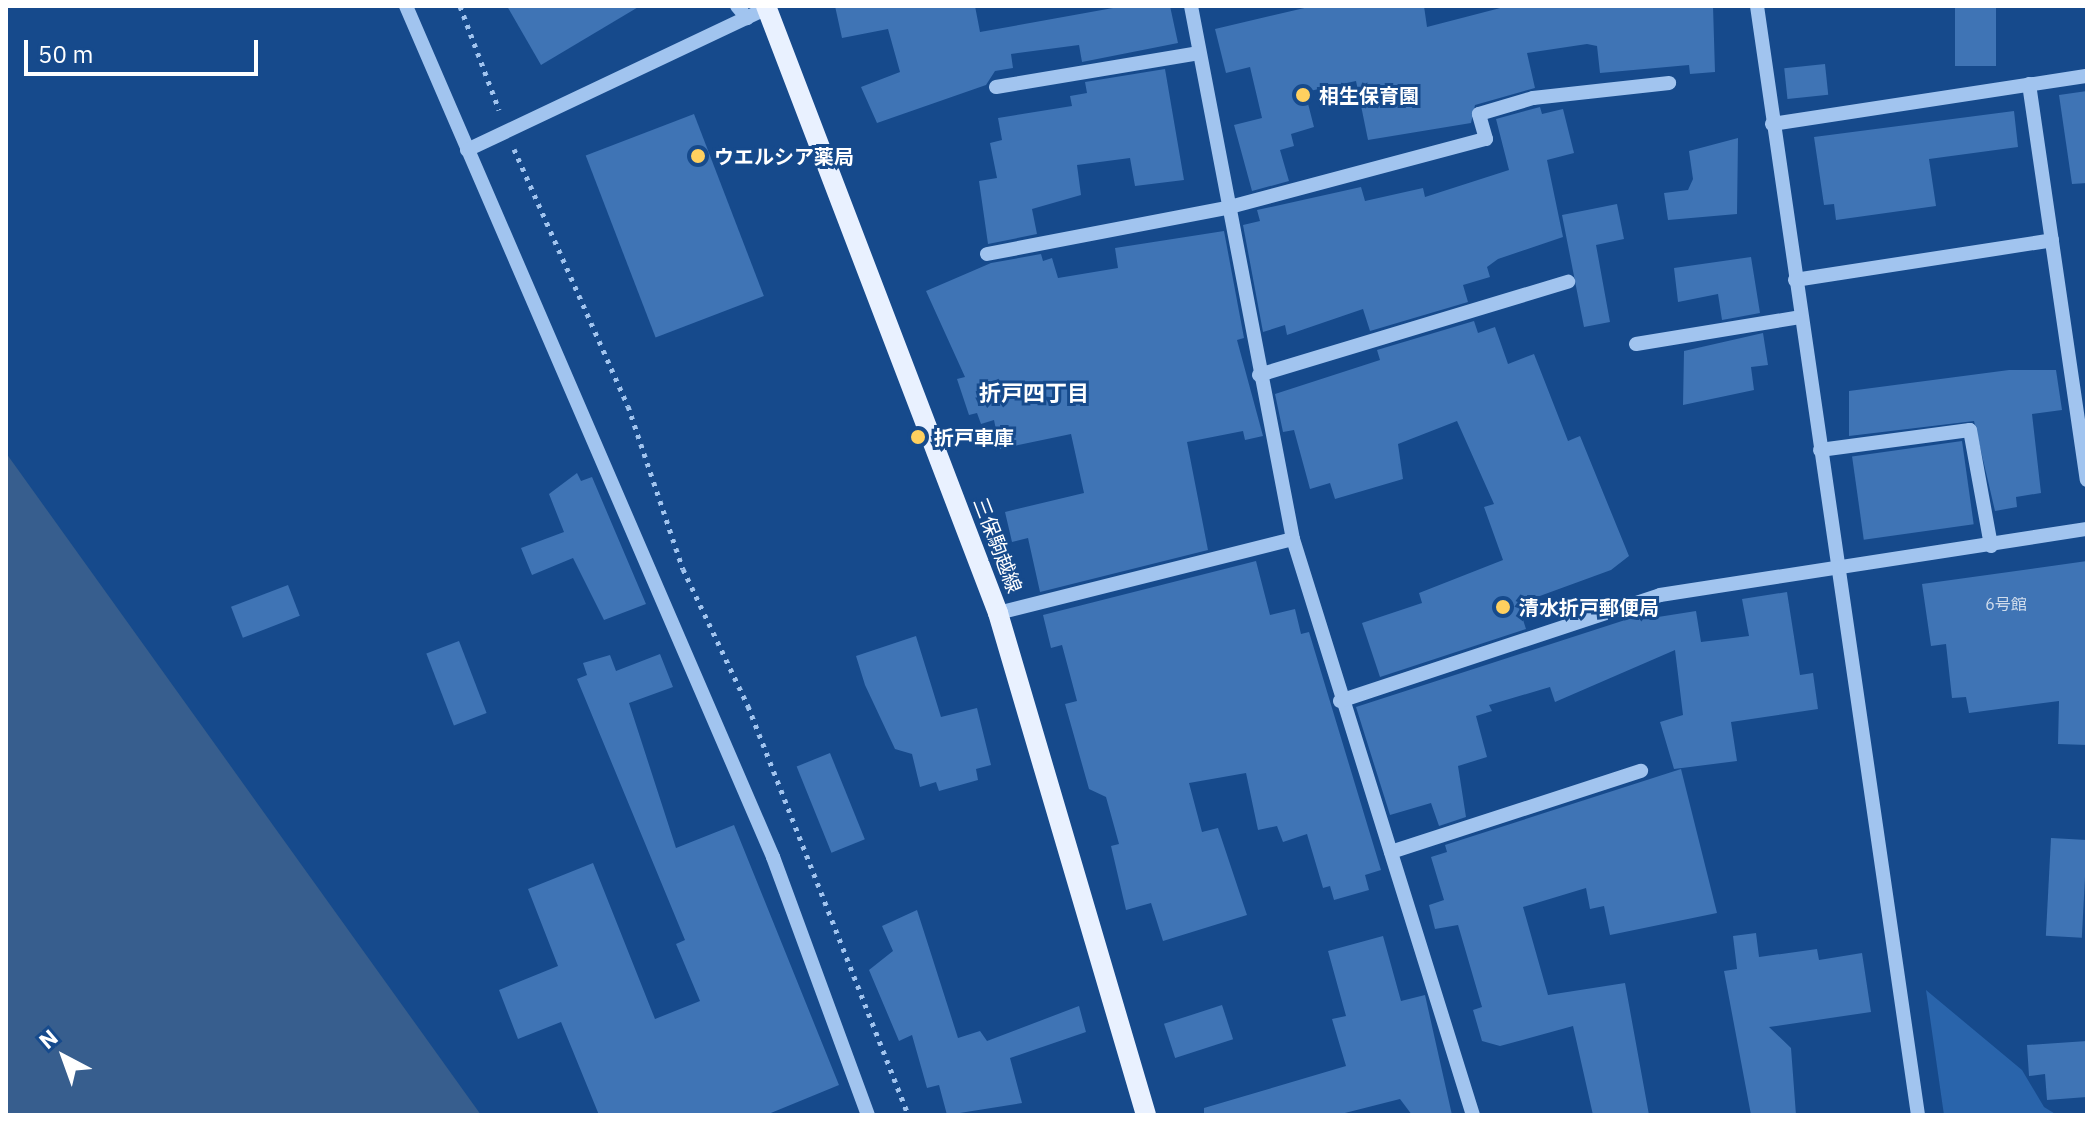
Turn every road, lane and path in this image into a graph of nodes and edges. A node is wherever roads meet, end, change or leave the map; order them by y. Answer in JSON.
{"nodes":[{"id":1,"x":406,"y":6,"type":"edge"},
{"id":2,"x":460,"y":6,"type":"edge"},
{"id":3,"x":737,"y":6,"type":"edge"},
{"id":4,"x":1191,"y":6,"type":"edge"},
{"id":5,"x":1757,"y":6,"type":"edge"},
{"id":6,"x":767,"y":7,"type":"edge"},
{"id":7,"x":747,"y":18,"type":"junction"},
{"id":8,"x":1199,"y":53,"type":"junction"},
{"id":9,"x":2087,"y":76,"type":"edge"},
{"id":10,"x":1669,"y":83,"type":"dead end"},
{"id":11,"x":2029,"y":84,"type":"junction"},
{"id":12,"x":996,"y":87,"type":"dead end"},
{"id":13,"x":1772,"y":124,"type":"junction"},
{"id":14,"x":507,"y":132,"type":"junction"},
{"id":15,"x":467,"y":150,"type":"junction"},
{"id":16,"x":1226,"y":208,"type":"junction"},
{"id":17,"x":2052,"y":240,"type":"junction"},
{"id":18,"x":987,"y":254,"type":"dead end"},
{"id":19,"x":1795,"y":280,"type":"junction"},
{"id":20,"x":1568,"y":282,"type":"dead end"},
{"id":21,"x":1800,"y":317,"type":"junction"},
{"id":22,"x":1636,"y":344,"type":"dead end"},
{"id":23,"x":1259,"y":375,"type":"junction"},
{"id":24,"x":1820,"y":450,"type":"junction"},
{"id":25,"x":2087,"y":480,"type":"edge"},
{"id":26,"x":2087,"y":529,"type":"edge"},
{"id":27,"x":1293,"y":539,"type":"junction"},
{"id":28,"x":1991,"y":546,"type":"junction"},
{"id":29,"x":1838,"y":572,"type":"junction"},
{"id":30,"x":998,"y":613,"type":"junction"},
{"id":31,"x":1340,"y":701,"type":"junction"},
{"id":32,"x":1641,"y":771,"type":"dead end"},
{"id":33,"x":1391,"y":852,"type":"junction"},
{"id":34,"x":868,"y":1115,"type":"edge"},
{"id":35,"x":908,"y":1115,"type":"edge"},
{"id":36,"x":1146,"y":1115,"type":"edge"},
{"id":37,"x":1473,"y":1115,"type":"edge"},
{"id":38,"x":1918,"y":1115,"type":"edge"}],
"edges":[{"from":1,"to":15,"type":"street"},
{"from":2,"to":14,"type":"path"},
{"from":3,"to":7,"type":"street"},
{"from":4,"to":8,"type":"street"},
{"from":5,"to":13,"type":"street"},
{"from":6,"to":7,"type":"street"},
{"from":6,"to":30,"type":"main road","name":"三保駒越線"},
{"from":7,"to":14,"type":"street"},
{"from":8,"to":12,"type":"street"},
{"from":8,"to":16,"type":"street"},
{"from":9,"to":11,"type":"street"},
{"from":10,"to":16,"type":"street"},
{"from":11,"to":13,"type":"street"},
{"from":11,"to":17,"type":"street"},
{"from":13,"to":19,"type":"street"},
{"from":14,"to":15,"type":"street"},
{"from":14,"to":35,"type":"path"},
{"from":15,"to":34,"type":"street"},
{"from":16,"to":18,"type":"street"},
{"from":16,"to":23,"type":"street"},
{"from":17,"to":19,"type":"street"},
{"from":17,"to":25,"type":"street"},
{"from":19,"to":21,"type":"street"},
{"from":20,"to":23,"type":"street"},
{"from":21,"to":22,"type":"street"},
{"from":21,"to":24,"type":"street"},
{"from":23,"to":27,"type":"street"},
{"from":24,"to":28,"type":"street"},
{"from":24,"to":29,"type":"street"},
{"from":26,"to":28,"type":"street"},
{"from":27,"to":30,"type":"street"},
{"from":27,"to":31,"type":"street"},
{"from":28,"to":29,"type":"street"},
{"from":29,"to":31,"type":"street"},
{"from":29,"to":38,"type":"street"},
{"from":30,"to":36,"type":"main road","name":"三保駒越線"},
{"from":31,"to":33,"type":"street"},
{"from":32,"to":33,"type":"street"},
{"from":33,"to":37,"type":"street"}]}
